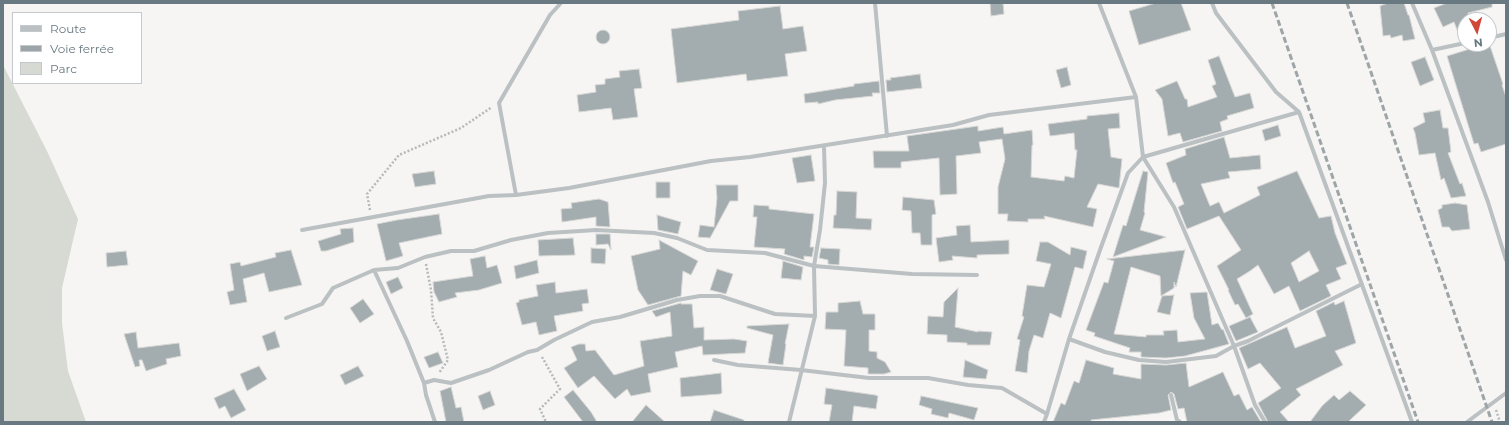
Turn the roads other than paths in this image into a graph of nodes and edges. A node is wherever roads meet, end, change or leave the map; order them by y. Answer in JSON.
{"nodes":[{"id":1,"x":561,"y":3,"type":"edge"},
{"id":2,"x":875,"y":3,"type":"edge"},
{"id":3,"x":1099,"y":3,"type":"edge"},
{"id":4,"x":1212,"y":3,"type":"edge"},
{"id":5,"x":1412,"y":3,"type":"edge"},
{"id":6,"x":1457,"y":45,"type":"edge"},
{"id":7,"x":1432,"y":50,"type":"junction"},
{"id":8,"x":1136,"y":97,"type":"junction"},
{"id":9,"x":1299,"y":112,"type":"junction"},
{"id":10,"x":887,"y":136,"type":"junction"},
{"id":11,"x":824,"y":146,"type":"junction"},
{"id":12,"x":1143,"y":157,"type":"junction"},
{"id":13,"x":516,"y":195,"type":"junction"},
{"id":14,"x":302,"y":230,"type":"dead end"},
{"id":15,"x":1506,"y":260,"type":"edge"},
{"id":16,"x":814,"y":266,"type":"junction"},
{"id":17,"x":374,"y":270,"type":"junction"},
{"id":18,"x":977,"y":275,"type":"dead end"},
{"id":19,"x":1362,"y":284,"type":"junction"},
{"id":20,"x":815,"y":316,"type":"junction"},
{"id":21,"x":286,"y":318,"type":"dead end"},
{"id":22,"x":1068,"y":339,"type":"junction"},
{"id":23,"x":1234,"y":346,"type":"junction"},
{"id":24,"x":714,"y":360,"type":"dead end"},
{"id":25,"x":801,"y":370,"type":"junction"},
{"id":26,"x":424,"y":383,"type":"junction"},
{"id":27,"x":1506,"y":393,"type":"edge"},
{"id":28,"x":1171,"y":395,"type":"dead end"},
{"id":29,"x":1047,"y":414,"type":"junction"},
{"id":30,"x":435,"y":422,"type":"edge"},
{"id":31,"x":789,"y":422,"type":"edge"},
{"id":32,"x":1044,"y":422,"type":"edge"},
{"id":33,"x":1180,"y":422,"type":"edge"},
{"id":34,"x":1265,"y":422,"type":"edge"},
{"id":35,"x":1412,"y":422,"type":"edge"},
{"id":36,"x":1467,"y":422,"type":"edge"}],
"edges":[{"from":1,"to":13,"type":"street"},
{"from":2,"to":10,"type":"street"},
{"from":3,"to":8,"type":"street"},
{"from":4,"to":9,"type":"street"},
{"from":5,"to":7,"type":"street"},
{"from":6,"to":7,"type":"street"},
{"from":7,"to":15,"type":"street"},
{"from":8,"to":10,"type":"street"},
{"from":8,"to":12,"type":"street"},
{"from":9,"to":12,"type":"street"},
{"from":9,"to":19,"type":"street"},
{"from":10,"to":11,"type":"street"},
{"from":11,"to":13,"type":"street"},
{"from":11,"to":16,"type":"street"},
{"from":12,"to":22,"type":"street"},
{"from":12,"to":23,"type":"street"},
{"from":13,"to":14,"type":"street"},
{"from":16,"to":17,"type":"street"},
{"from":16,"to":18,"type":"street"},
{"from":16,"to":20,"type":"street"},
{"from":17,"to":21,"type":"street"},
{"from":17,"to":26,"type":"street"},
{"from":19,"to":23,"type":"street"},
{"from":19,"to":35,"type":"street"},
{"from":20,"to":25,"type":"street"},
{"from":20,"to":26,"type":"street"},
{"from":22,"to":23,"type":"street"},
{"from":22,"to":29,"type":"street"},
{"from":23,"to":34,"type":"street"},
{"from":24,"to":25,"type":"street"},
{"from":25,"to":29,"type":"street"},
{"from":25,"to":31,"type":"street"},
{"from":26,"to":30,"type":"street"},
{"from":27,"to":36,"type":"street"},
{"from":28,"to":33,"type":"street"},
{"from":29,"to":32,"type":"street"}]}
